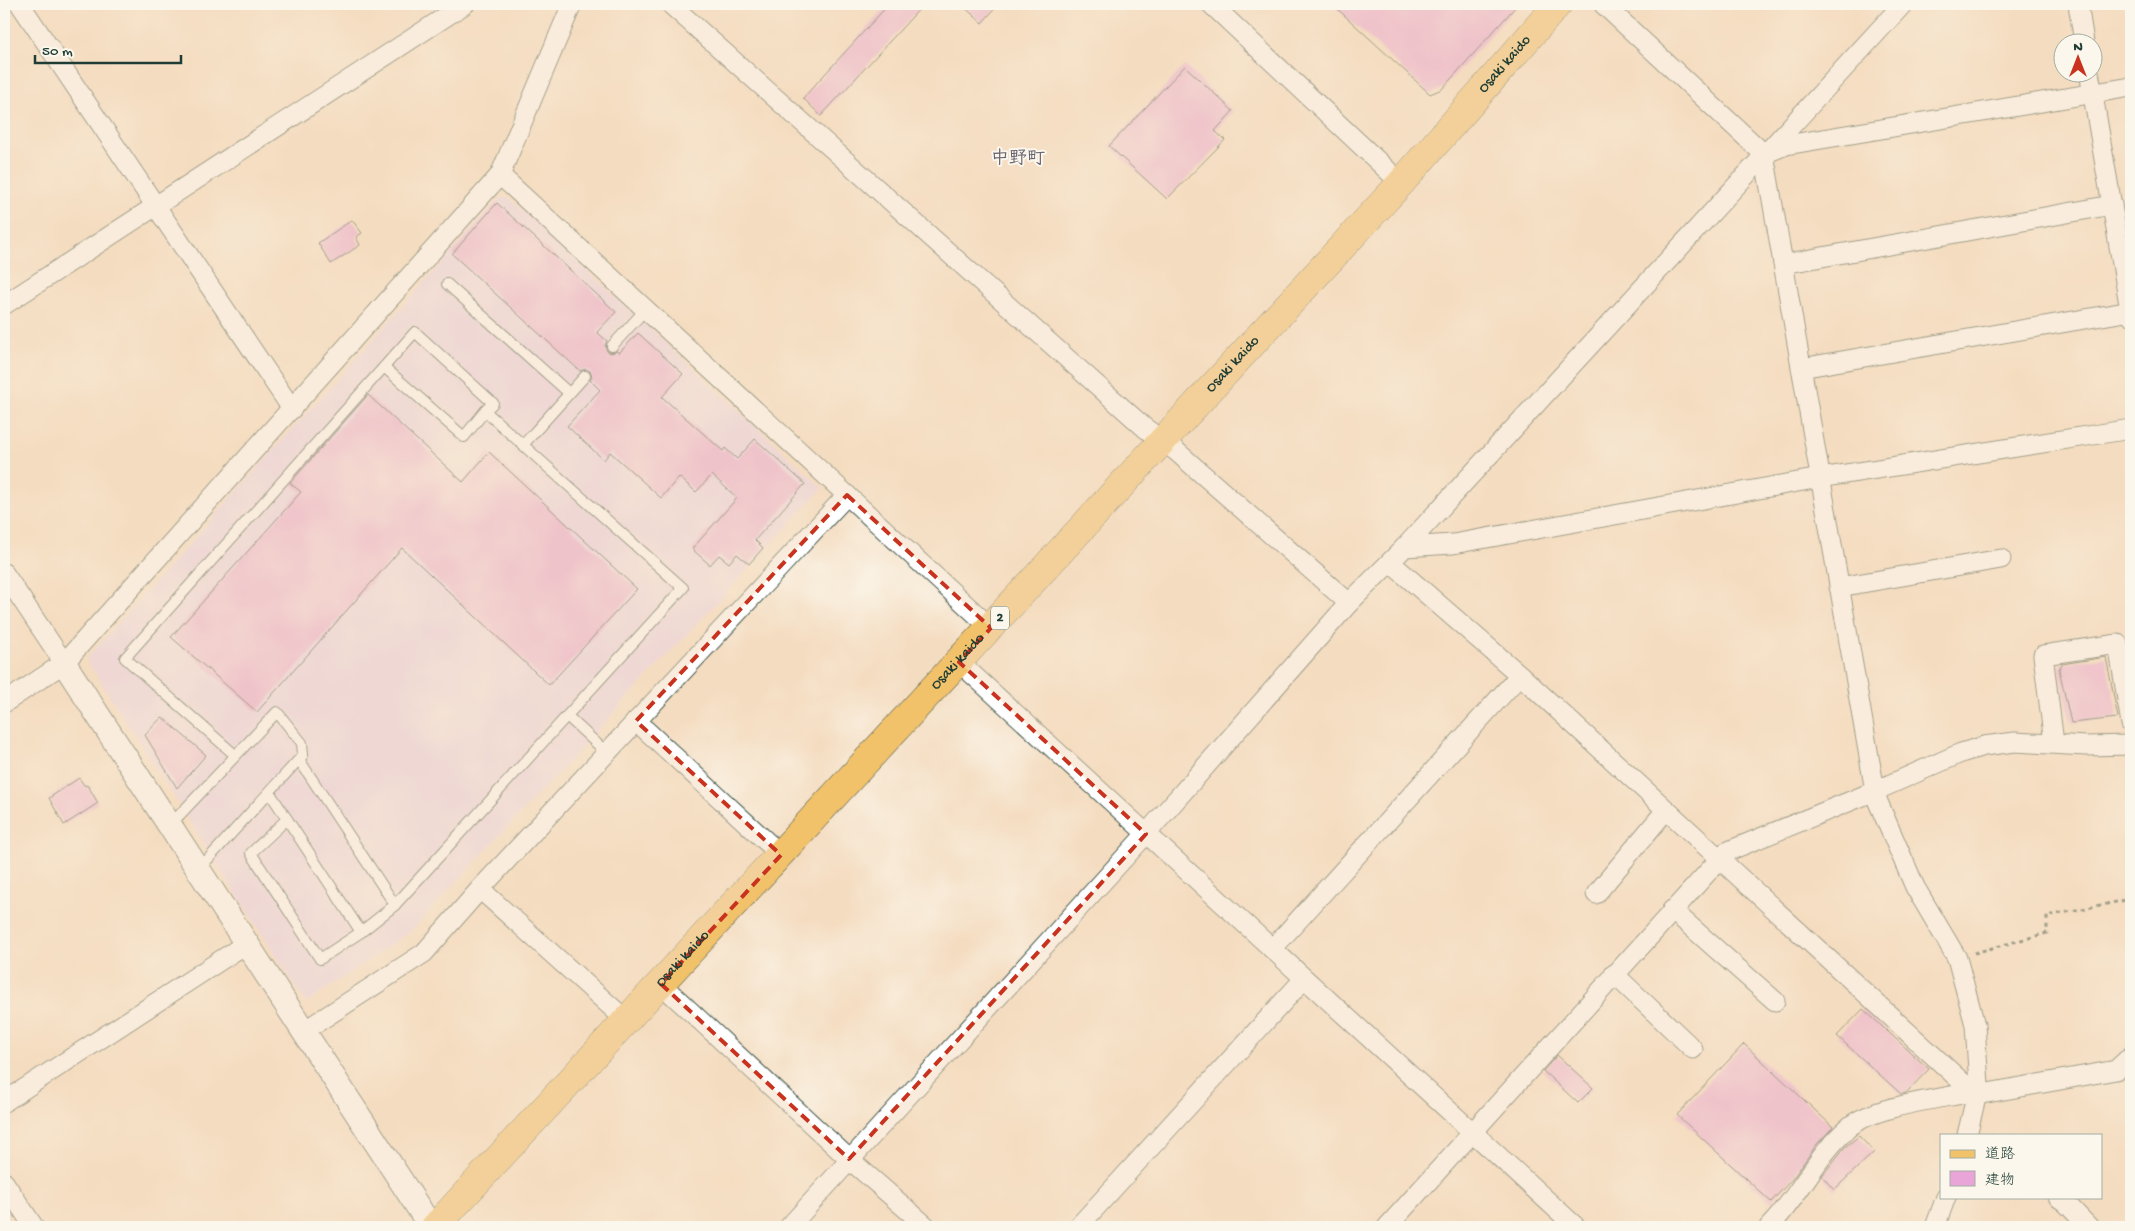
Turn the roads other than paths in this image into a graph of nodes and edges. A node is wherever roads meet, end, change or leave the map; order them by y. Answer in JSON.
{"nodes":[{"id":1,"x":20,"y":4,"type":"edge"},
{"id":2,"x":465,"y":4,"type":"edge"},
{"id":3,"x":572,"y":4,"type":"edge"},
{"id":4,"x":670,"y":4,"type":"edge"},
{"id":5,"x":1211,"y":4,"type":"edge"},
{"id":6,"x":1558,"y":4,"type":"edge"},
{"id":7,"x":1604,"y":4,"type":"edge"},
{"id":8,"x":1903,"y":4,"type":"edge"},
{"id":9,"x":2078,"y":4,"type":"edge"},
{"id":10,"x":2082,"y":32,"type":"edge"},
{"id":11,"x":2091,"y":82,"type":"edge"},
{"id":12,"x":2131,"y":88,"type":"edge"},
{"id":13,"x":2093,"y":94,"type":"junction"},
{"id":14,"x":1764,"y":154,"type":"junction"},
{"id":15,"x":500,"y":175,"type":"junction"},
{"id":16,"x":1401,"y":182,"type":"junction"},
{"id":17,"x":155,"y":205,"type":"junction"},
{"id":18,"x":2112,"y":205,"type":"junction"},
{"id":19,"x":1783,"y":264,"type":"junction"},
{"id":20,"x":447,"y":284,"type":"dead end"},
{"id":21,"x":4,"y":306,"type":"edge"},
{"id":22,"x":646,"y":309,"type":"junction"},
{"id":23,"x":2131,"y":313,"type":"edge"},
{"id":24,"x":612,"y":346,"type":"dead end"},
{"id":25,"x":384,"y":367,"type":"junction"},
{"id":26,"x":1801,"y":368,"type":"junction"},
{"id":27,"x":585,"y":376,"type":"dead end"},
{"id":28,"x":570,"y":393,"type":"junction"},
{"id":29,"x":292,"y":409,"type":"junction"},
{"id":30,"x":485,"y":411,"type":"junction"},
{"id":31,"x":2131,"y":429,"type":"edge"},
{"id":32,"x":1162,"y":441,"type":"junction"},
{"id":33,"x":523,"y":445,"type":"junction"},
{"id":34,"x":1820,"y":478,"type":"junction"},
{"id":35,"x":847,"y":495,"type":"junction"},
{"id":36,"x":1405,"y":547,"type":"junction"},
{"id":37,"x":2001,"y":559,"type":"dead end"},
{"id":38,"x":1391,"y":563,"type":"junction"},
{"id":39,"x":4,"y":572,"type":"edge"},
{"id":40,"x":1839,"y":587,"type":"junction"},
{"id":41,"x":1349,"y":603,"type":"junction"},
{"id":42,"x":991,"y":628,"type":"junction"},
{"id":43,"x":960,"y":662,"type":"junction"},
{"id":44,"x":64,"y":663,"type":"junction"},
{"id":45,"x":1520,"y":675,"type":"junction"},
{"id":46,"x":4,"y":703,"type":"edge"},
{"id":47,"x":566,"y":716,"type":"junction"},
{"id":48,"x":636,"y":721,"type":"junction"},
{"id":49,"x":2131,"y":724,"type":"edge"},
{"id":50,"x":2054,"y":743,"type":"junction"},
{"id":51,"x":2131,"y":744,"type":"edge"},
{"id":52,"x":607,"y":753,"type":"junction"},
{"id":53,"x":235,"y":755,"type":"junction"},
{"id":54,"x":300,"y":761,"type":"junction"},
{"id":55,"x":1875,"y":791,"type":"junction"},
{"id":56,"x":270,"y":793,"type":"junction"},
{"id":57,"x":1666,"y":810,"type":"junction"},
{"id":58,"x":287,"y":819,"type":"junction"},
{"id":59,"x":170,"y":825,"type":"junction"},
{"id":60,"x":1146,"y":834,"type":"junction"},
{"id":61,"x":780,"y":855,"type":"junction"},
{"id":62,"x":1718,"y":858,"type":"junction"},
{"id":63,"x":199,"y":869,"type":"junction"},
{"id":64,"x":480,"y":890,"type":"junction"},
{"id":65,"x":1596,"y":894,"type":"dead end"},
{"id":66,"x":395,"y":905,"type":"junction"},
{"id":67,"x":1672,"y":910,"type":"junction"},
{"id":68,"x":361,"y":932,"type":"junction"},
{"id":69,"x":247,"y":943,"type":"junction"},
{"id":70,"x":1272,"y":949,"type":"junction"},
{"id":71,"x":1614,"y":974,"type":"junction"},
{"id":72,"x":1304,"y":979,"type":"junction"},
{"id":73,"x":661,"y":984,"type":"junction"},
{"id":74,"x":1775,"y":1001,"type":"dead end"},
{"id":75,"x":627,"y":1021,"type":"junction"},
{"id":76,"x":304,"y":1031,"type":"junction"},
{"id":77,"x":1693,"y":1049,"type":"dead end"},
{"id":78,"x":2131,"y":1056,"type":"edge"},
{"id":79,"x":1974,"y":1094,"type":"junction"},
{"id":80,"x":4,"y":1102,"type":"edge"},
{"id":81,"x":1472,"y":1132,"type":"junction"},
{"id":82,"x":1968,"y":1134,"type":"edge"},
{"id":83,"x":849,"y":1159,"type":"junction"},
{"id":84,"x":4,"y":1182,"type":"edge"},
{"id":85,"x":1946,"y":1198,"type":"edge"},
{"id":86,"x":2059,"y":1198,"type":"edge"},
{"id":87,"x":34,"y":1227,"type":"edge"},
{"id":88,"x":433,"y":1227,"type":"edge"},
{"id":89,"x":789,"y":1227,"type":"edge"},
{"id":90,"x":927,"y":1227,"type":"edge"},
{"id":91,"x":1078,"y":1227,"type":"edge"},
{"id":92,"x":1387,"y":1227,"type":"edge"},
{"id":93,"x":1576,"y":1227,"type":"edge"},
{"id":94,"x":1769,"y":1227,"type":"edge"},
{"id":95,"x":1935,"y":1227,"type":"edge"},
{"id":96,"x":2089,"y":1227,"type":"edge"}],
"edges":[{"from":1,"to":17,"type":"street"},
{"from":2,"to":17,"type":"street"},
{"from":3,"to":15,"type":"street"},
{"from":4,"to":32,"type":"street"},
{"from":5,"to":16,"type":"street"},
{"from":6,"to":16,"type":"main road","name":"Osaki kaido","number":"2"},
{"from":7,"to":14,"type":"street"},
{"from":8,"to":14,"type":"street"},
{"from":9,"to":10,"type":"street"},
{"from":11,"to":13,"type":"street"},
{"from":12,"to":13,"type":"street"},
{"from":13,"to":14,"type":"street"},
{"from":13,"to":18,"type":"street"},
{"from":14,"to":19,"type":"street"},
{"from":14,"to":36,"type":"street"},
{"from":15,"to":22,"type":"street"},
{"from":15,"to":29,"type":"street"},
{"from":16,"to":32,"type":"main road","name":"Osaki kaido","number":"2"},
{"from":17,"to":21,"type":"street"},
{"from":17,"to":29,"type":"street"},
{"from":18,"to":19,"type":"street"},
{"from":18,"to":23,"type":"street"},
{"from":19,"to":26,"type":"street"},
{"from":20,"to":28,"type":"lane"},
{"from":22,"to":24,"type":"lane"},
{"from":22,"to":35,"type":"street"},
{"from":23,"to":26,"type":"street"},
{"from":25,"to":30,"type":"lane"},
{"from":25,"to":30,"type":"lane"},
{"from":25,"to":53,"type":"lane"},
{"from":26,"to":34,"type":"street"},
{"from":27,"to":28,"type":"lane"},
{"from":28,"to":33,"type":"lane"},
{"from":29,"to":44,"type":"street"},
{"from":30,"to":33,"type":"lane"},
{"from":31,"to":34,"type":"street"},
{"from":32,"to":41,"type":"street"},
{"from":32,"to":42,"type":"main road","name":"Osaki kaido","number":"2"},
{"from":33,"to":47,"type":"lane"},
{"from":34,"to":36,"type":"street"},
{"from":34,"to":40,"type":"street"},
{"from":35,"to":42,"type":"street"},
{"from":35,"to":48,"type":"street"},
{"from":36,"to":38,"type":"street"},
{"from":37,"to":40,"type":"street"},
{"from":38,"to":41,"type":"street"},
{"from":38,"to":45,"type":"street"},
{"from":39,"to":44,"type":"street"},
{"from":40,"to":55,"type":"street"},
{"from":41,"to":60,"type":"street"},
{"from":42,"to":43,"type":"main road","name":"Osaki kaido","number":"2"},
{"from":43,"to":60,"type":"street"},
{"from":43,"to":61,"type":"main road","name":"Osaki kaido","number":"2"},
{"from":44,"to":46,"type":"street"},
{"from":44,"to":59,"type":"street"},
{"from":45,"to":57,"type":"street"},
{"from":45,"to":70,"type":"street"},
{"from":47,"to":52,"type":"lane"},
{"from":47,"to":66,"type":"lane"},
{"from":48,"to":52,"type":"street"},
{"from":48,"to":61,"type":"street"},
{"from":49,"to":50,"type":"street"},
{"from":50,"to":51,"type":"street"},
{"from":50,"to":55,"type":"street"},
{"from":52,"to":64,"type":"street"},
{"from":53,"to":54,"type":"lane"},
{"from":53,"to":59,"type":"lane"},
{"from":54,"to":56,"type":"lane"},
{"from":54,"to":66,"type":"lane"},
{"from":55,"to":62,"type":"street"},
{"from":55,"to":79,"type":"street"},
{"from":56,"to":58,"type":"lane"},
{"from":56,"to":63,"type":"lane"},
{"from":57,"to":62,"type":"street"},
{"from":57,"to":65,"type":"street"},
{"from":58,"to":68,"type":"lane"},
{"from":58,"to":68,"type":"lane"},
{"from":59,"to":63,"type":"street"},
{"from":60,"to":70,"type":"street"},
{"from":60,"to":83,"type":"street"},
{"from":61,"to":73,"type":"main road","name":"Osaki kaido","number":"2"},
{"from":62,"to":67,"type":"street"},
{"from":62,"to":79,"type":"street"},
{"from":63,"to":69,"type":"street"},
{"from":64,"to":75,"type":"street"},
{"from":64,"to":76,"type":"street"},
{"from":66,"to":68,"type":"lane"},
{"from":67,"to":71,"type":"street"},
{"from":67,"to":74,"type":"street"},
{"from":69,"to":76,"type":"street"},
{"from":69,"to":80,"type":"street"},
{"from":70,"to":72,"type":"street"},
{"from":71,"to":77,"type":"street"},
{"from":71,"to":81,"type":"street"},
{"from":72,"to":81,"type":"street"},
{"from":72,"to":91,"type":"street"},
{"from":73,"to":75,"type":"main road","name":"Osaki kaido","number":"2"},
{"from":73,"to":83,"type":"street"},
{"from":75,"to":88,"type":"main road","name":"Osaki kaido","number":"2"},
{"from":76,"to":88,"type":"street"},
{"from":78,"to":79,"type":"street"},
{"from":79,"to":82,"type":"street"},
{"from":79,"to":94,"type":"street"},
{"from":81,"to":92,"type":"street"},
{"from":81,"to":93,"type":"street"},
{"from":83,"to":89,"type":"street"},
{"from":83,"to":90,"type":"street"},
{"from":84,"to":87,"type":"street"},
{"from":85,"to":95,"type":"street"},
{"from":86,"to":96,"type":"street"}]}
